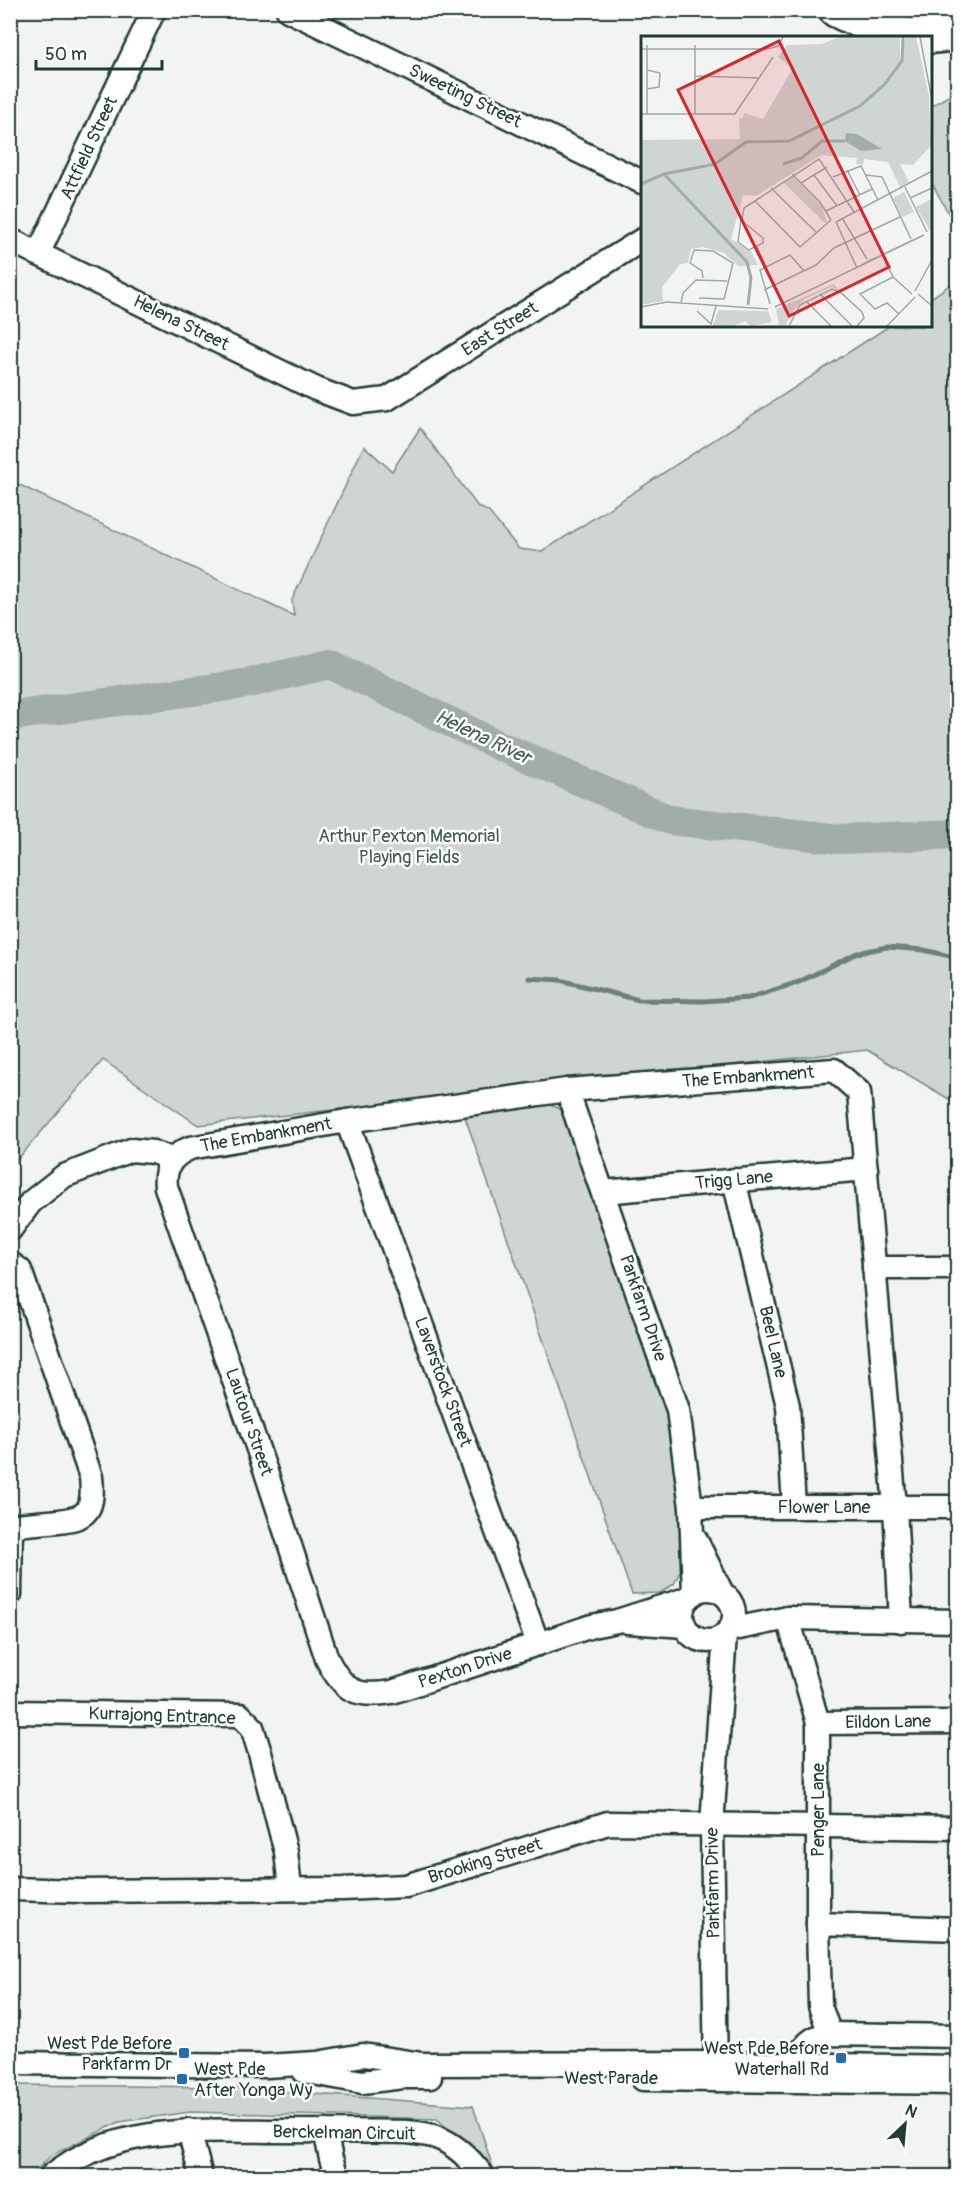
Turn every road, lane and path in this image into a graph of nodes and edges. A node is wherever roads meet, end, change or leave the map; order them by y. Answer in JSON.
{"nodes":[{"id":1,"x":154,"y":10,"type":"edge"},
{"id":2,"x":288,"y":10,"type":"edge"},
{"id":3,"x":836,"y":10,"type":"edge"},
{"id":4,"x":957,"y":32,"type":"edge"},
{"id":5,"x":904,"y":36,"type":"edge"},
{"id":6,"x":932,"y":37,"type":"edge"},
{"id":7,"x":641,"y":182,"type":"edge"},
{"id":8,"x":10,"y":240,"type":"edge"},
{"id":9,"x":641,"y":241,"type":"edge"},
{"id":10,"x":38,"y":254,"type":"junction"},
{"id":11,"x":353,"y":403,"type":"joint"},
{"id":12,"x":567,"y":1090,"type":"junction"},
{"id":13,"x":347,"y":1121,"type":"junction"},
{"id":14,"x":171,"y":1159,"type":"junction"},
{"id":15,"x":866,"y":1168,"type":"junction"},
{"id":16,"x":734,"y":1180,"type":"junction"},
{"id":17,"x":603,"y":1192,"type":"junction"},
{"id":18,"x":10,"y":1230,"type":"edge"},
{"id":19,"x":10,"y":1263,"type":"edge"},
{"id":20,"x":874,"y":1268,"type":"junction"},
{"id":21,"x":957,"y":1268,"type":"edge"},
{"id":22,"x":691,"y":1507,"type":"junction"},
{"id":23,"x":794,"y":1507,"type":"junction"},
{"id":24,"x":895,"y":1507,"type":"junction"},
{"id":25,"x":957,"y":1507,"type":"edge"},
{"id":26,"x":11,"y":1526,"type":"edge"},
{"id":27,"x":691,"y":1531,"type":"junction"},
{"id":28,"x":10,"y":1594,"type":"edge"},
{"id":29,"x":691,"y":1596,"type":"junction"},
{"id":30,"x":726,"y":1597,"type":"junction"},
{"id":31,"x":788,"y":1618,"type":"junction"},
{"id":32,"x":617,"y":1621,"type":"junction"},
{"id":33,"x":901,"y":1621,"type":"junction"},
{"id":34,"x":957,"y":1621,"type":"edge"},
{"id":35,"x":691,"y":1632,"type":"junction"},
{"id":36,"x":727,"y":1632,"type":"junction"},
{"id":37,"x":538,"y":1644,"type":"junction"},
{"id":38,"x":327,"y":1659,"type":"joint"},
{"id":39,"x":720,"y":1688,"type":"junction"},
{"id":40,"x":10,"y":1712,"type":"edge"},
{"id":41,"x":957,"y":1722,"type":"edge"},
{"id":42,"x":818,"y":1723,"type":"junction"},
{"id":43,"x":712,"y":1825,"type":"junction"},
{"id":44,"x":818,"y":1827,"type":"junction"},
{"id":45,"x":957,"y":1828,"type":"edge"},
{"id":46,"x":290,"y":1888,"type":"junction"},
{"id":47,"x":10,"y":1889,"type":"edge"},
{"id":48,"x":818,"y":1924,"type":"junction"},
{"id":49,"x":957,"y":1929,"type":"edge"},
{"id":50,"x":957,"y":2036,"type":"edge"},
{"id":51,"x":820,"y":2037,"type":"junction"},
{"id":52,"x":10,"y":2063,"type":"edge"},
{"id":53,"x":793,"y":2064,"type":"junction"},
{"id":54,"x":957,"y":2067,"type":"edge"},
{"id":55,"x":716,"y":2071,"type":"junction"},
{"id":56,"x":957,"y":2083,"type":"edge"},
{"id":57,"x":189,"y":2130,"type":"junction"},
{"id":58,"x":325,"y":2131,"type":"junction"},
{"id":59,"x":51,"y":2176,"type":"edge"},
{"id":60,"x":201,"y":2176,"type":"edge"},
{"id":61,"x":337,"y":2176,"type":"edge"},
{"id":62,"x":483,"y":2176,"type":"edge"}],
"edges":[{"from":1,"to":10,"type":"street","name":"Attfield Street"},
{"from":2,"to":7,"type":"street","name":"Sweeting Street"},
{"from":3,"to":5,"type":"highway"},
{"from":4,"to":6,"type":"highway"},
{"from":8,"to":10,"type":"street","name":"Helena Street"},
{"from":9,"to":11,"type":"street","name":"East Street"},
{"from":10,"to":11,"type":"street","name":"Helena Street"},
{"from":12,"to":13,"type":"street","name":"The Embankment"},
{"from":12,"to":15,"type":"street","name":"The Embankment"},
{"from":12,"to":17,"type":"street","name":"Parkfarm Drive"},
{"from":13,"to":14,"type":"street","name":"The Embankment"},
{"from":13,"to":37,"type":"street","name":"Laverstock Street"},
{"from":14,"to":18,"type":"street"},
{"from":14,"to":38,"type":"street","name":"Lautour Street"},
{"from":15,"to":16,"type":"street","name":"Trigg Lane"},
{"from":15,"to":20,"type":"street","name":"The Embankment"},
{"from":16,"to":17,"type":"street","name":"Trigg Lane"},
{"from":16,"to":23,"type":"street","name":"Beel Lane"},
{"from":17,"to":22,"type":"street","name":"Parkfarm Drive"},
{"from":19,"to":26,"type":"street"},
{"from":20,"to":21,"type":"street"},
{"from":20,"to":24,"type":"street","name":"The Embankment"},
{"from":22,"to":23,"type":"street","name":"Flower Lane"},
{"from":22,"to":27,"type":"street","name":"Parkfarm Drive"},
{"from":23,"to":24,"type":"street","name":"Flower Lane"},
{"from":24,"to":25,"type":"street","name":"Flower Lane"},
{"from":24,"to":33,"type":"street","name":"The Embankment"},
{"from":26,"to":28,"type":"street"},
{"from":27,"to":29,"type":"street","name":"Parkfarm Drive"},
{"from":27,"to":30,"type":"street","name":"Parkfarm Drive"},
{"from":29,"to":30,"type":"street"},
{"from":29,"to":32,"type":"street","name":"Pexton Drive"},
{"from":29,"to":35,"type":"street","name":"Parkfarm Drive"},
{"from":30,"to":31,"type":"street"},
{"from":30,"to":36,"type":"street","name":"Parkfarm Drive"},
{"from":31,"to":33,"type":"street"},
{"from":31,"to":36,"type":"street"},
{"from":31,"to":42,"type":"street","name":"Penger Lane"},
{"from":32,"to":35,"type":"street","name":"Pexton Drive"},
{"from":32,"to":37,"type":"street","name":"Pexton Drive"},
{"from":33,"to":34,"type":"street"},
{"from":35,"to":36,"type":"street"},
{"from":35,"to":39,"type":"street","name":"Parkfarm Drive"},
{"from":36,"to":39,"type":"street","name":"Parkfarm Drive"},
{"from":37,"to":38,"type":"street","name":"Pexton Drive"},
{"from":39,"to":43,"type":"street","name":"Parkfarm Drive"},
{"from":40,"to":46,"type":"street","name":"Kurrajong Entrance"},
{"from":41,"to":42,"type":"street","name":"Eildon Lane"},
{"from":42,"to":44,"type":"street","name":"Penger Lane"},
{"from":43,"to":44,"type":"street","name":"Brooking Street"},
{"from":43,"to":46,"type":"street","name":"Brooking Street"},
{"from":43,"to":55,"type":"street","name":"Parkfarm Drive"},
{"from":44,"to":45,"type":"street","name":"Brooking Street"},
{"from":44,"to":48,"type":"street","name":"Penger Lane"},
{"from":46,"to":47,"type":"street","name":"Brooking Street"},
{"from":48,"to":49,"type":"street"},
{"from":48,"to":51,"type":"street","name":"Penger Lane"},
{"from":50,"to":51,"type":"street"},
{"from":51,"to":53,"type":"street","name":"Penger Lane"},
{"from":52,"to":55,"type":"street","name":"West Parade"},
{"from":53,"to":54,"type":"street","name":"West Parade"},
{"from":53,"to":55,"type":"street","name":"West Parade"},
{"from":55,"to":56,"type":"street","name":"West Parade"},
{"from":57,"to":58,"type":"street","name":"Berckelman Circuit"},
{"from":57,"to":59,"type":"street","name":"Berckelman Circuit"},
{"from":57,"to":60,"type":"street"},
{"from":58,"to":61,"type":"street"},
{"from":58,"to":62,"type":"street","name":"Berckelman Circuit"}]}
